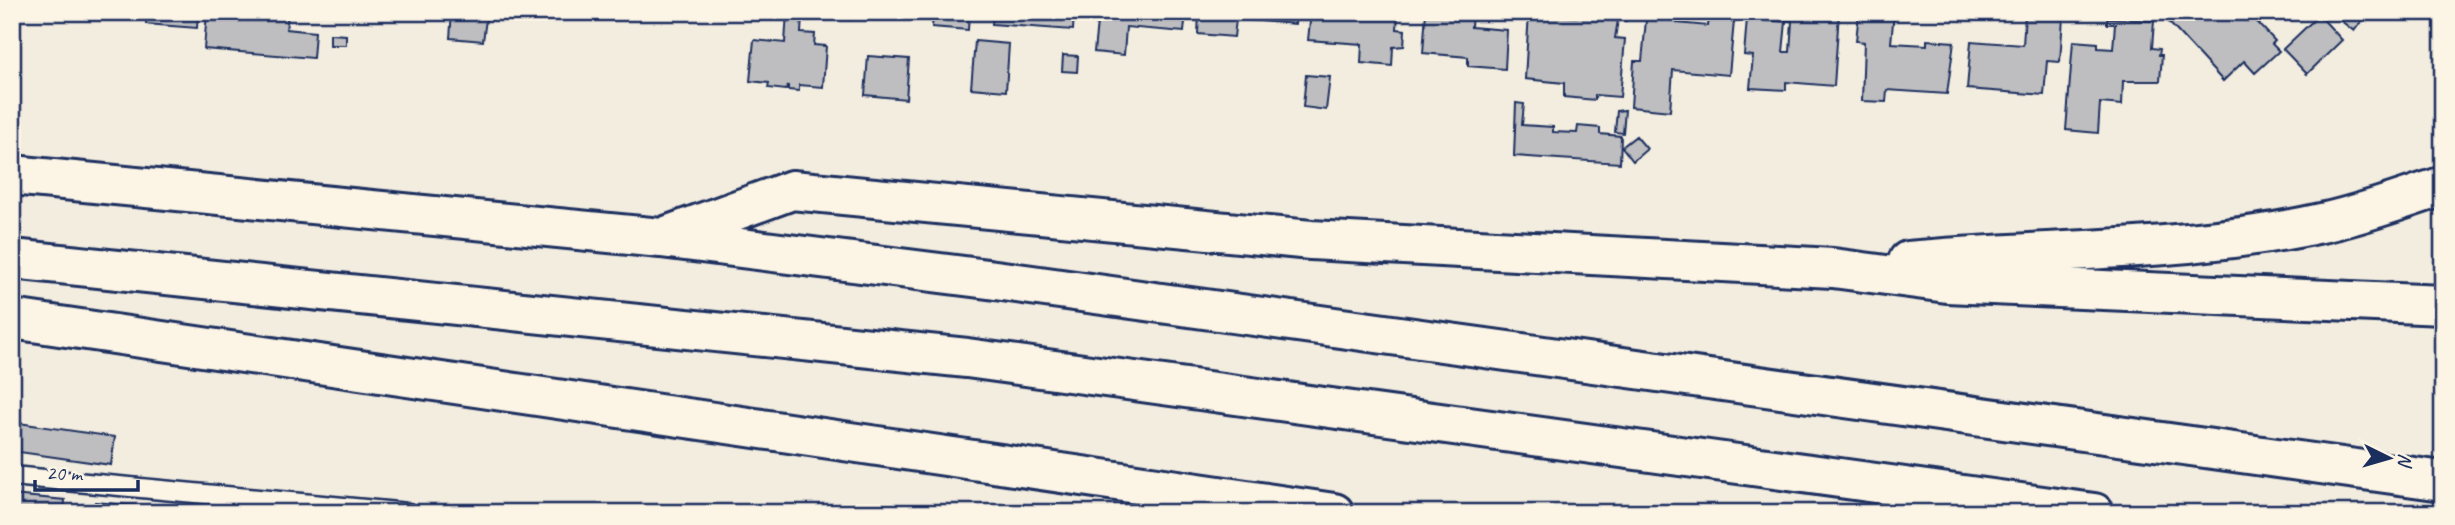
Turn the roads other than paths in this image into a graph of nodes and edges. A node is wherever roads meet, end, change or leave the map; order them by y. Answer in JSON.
{"nodes":[{"id":1,"x":12,"y":175,"type":"edge"},
{"id":2,"x":2443,"y":186,"type":"edge"},
{"id":3,"x":662,"y":238,"type":"junction"},
{"id":4,"x":12,"y":259,"type":"edge"},
{"id":5,"x":1833,"y":268,"type":"junction"},
{"id":6,"x":2443,"y":305,"type":"edge"},
{"id":7,"x":12,"y":319,"type":"edge"},
{"id":8,"x":12,"y":476,"type":"edge"},
{"id":9,"x":2443,"y":481,"type":"edge"},
{"id":10,"x":408,"y":513,"type":"edge"},
{"id":11,"x":1334,"y":513,"type":"edge"},
{"id":12,"x":2094,"y":513,"type":"edge"}],
"edges":[{"from":1,"to":3,"type":"highway"},
{"from":2,"to":5,"type":"highway"},
{"from":3,"to":5,"type":"highway"},
{"from":3,"to":9,"type":"highway"},
{"from":4,"to":12,"type":"highway"},
{"from":5,"to":6,"type":"highway"},
{"from":7,"to":11,"type":"highway"},
{"from":8,"to":10,"type":"lane"}]}
